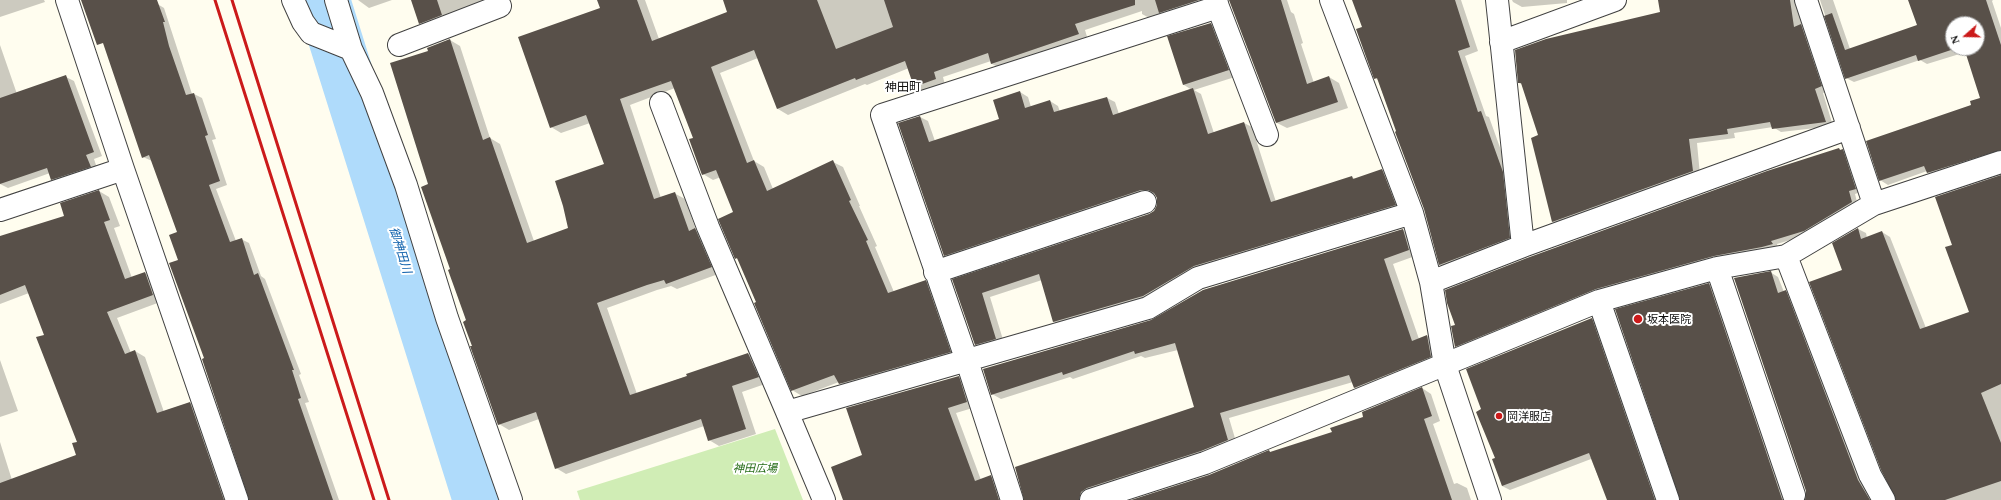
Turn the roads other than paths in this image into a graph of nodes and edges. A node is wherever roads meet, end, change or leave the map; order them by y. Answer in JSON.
{"nodes":[{"id":1,"x":67,"y":0,"type":"edge"},
{"id":2,"x":293,"y":0,"type":"edge"},
{"id":3,"x":336,"y":0,"type":"edge"},
{"id":4,"x":1331,"y":0,"type":"edge"},
{"id":5,"x":1497,"y":0,"type":"edge"},
{"id":6,"x":1614,"y":0,"type":"edge"},
{"id":7,"x":1806,"y":0,"type":"edge"},
{"id":8,"x":505,"y":2,"type":"edge"},
{"id":9,"x":1217,"y":3,"type":"edge"},
{"id":10,"x":1501,"y":42,"type":"junction"},
{"id":11,"x":399,"y":45,"type":"dead end"},
{"id":12,"x":346,"y":47,"type":"junction"},
{"id":13,"x":661,"y":103,"type":"dead end"},
{"id":14,"x":1849,"y":128,"type":"junction"},
{"id":15,"x":1267,"y":136,"type":"dead end"},
{"id":16,"x":2001,"y":162,"type":"edge"},
{"id":17,"x":123,"y":169,"type":"junction"},
{"id":18,"x":1145,"y":202,"type":"dead end"},
{"id":19,"x":1874,"y":204,"type":"junction"},
{"id":20,"x":0,"y":210,"type":"edge"},
{"id":21,"x":1412,"y":213,"type":"junction"},
{"id":22,"x":1523,"y":246,"type":"junction"},
{"id":23,"x":1786,"y":256,"type":"junction"},
{"id":24,"x":1717,"y":268,"type":"junction"},
{"id":25,"x":935,"y":272,"type":"junction"},
{"id":26,"x":1431,"y":282,"type":"junction"},
{"id":27,"x":1599,"y":301,"type":"junction"},
{"id":28,"x":967,"y":361,"type":"junction"},
{"id":29,"x":1445,"y":365,"type":"junction"},
{"id":30,"x":786,"y":412,"type":"junction"},
{"id":31,"x":1794,"y":495,"type":"dead end"},
{"id":32,"x":236,"y":500,"type":"edge"},
{"id":33,"x":511,"y":500,"type":"edge"},
{"id":34,"x":824,"y":500,"type":"edge"},
{"id":35,"x":1012,"y":500,"type":"edge"},
{"id":36,"x":1091,"y":500,"type":"edge"},
{"id":37,"x":1490,"y":500,"type":"edge"},
{"id":38,"x":1668,"y":500,"type":"edge"},
{"id":39,"x":1884,"y":500,"type":"edge"}],
"edges":[{"from":1,"to":17,"type":"street"},
{"from":2,"to":12,"type":"street"},
{"from":3,"to":12,"type":"street"},
{"from":4,"to":21,"type":"street"},
{"from":5,"to":10,"type":"street"},
{"from":6,"to":10,"type":"street"},
{"from":7,"to":14,"type":"street"},
{"from":8,"to":11,"type":"street"},
{"from":9,"to":15,"type":"street"},
{"from":9,"to":25,"type":"street"},
{"from":10,"to":22,"type":"street"},
{"from":12,"to":33,"type":"street"},
{"from":13,"to":30,"type":"street"},
{"from":14,"to":19,"type":"street"},
{"from":14,"to":22,"type":"street"},
{"from":16,"to":19,"type":"street"},
{"from":17,"to":20,"type":"street"},
{"from":17,"to":32,"type":"street"},
{"from":18,"to":25,"type":"street"},
{"from":19,"to":23,"type":"street"},
{"from":21,"to":26,"type":"street"},
{"from":21,"to":28,"type":"street"},
{"from":22,"to":26,"type":"street"},
{"from":23,"to":24,"type":"street"},
{"from":23,"to":39,"type":"street"},
{"from":24,"to":27,"type":"street"},
{"from":24,"to":31,"type":"street"},
{"from":25,"to":28,"type":"street"},
{"from":26,"to":29,"type":"street"},
{"from":27,"to":29,"type":"street"},
{"from":27,"to":38,"type":"street"},
{"from":28,"to":30,"type":"street"},
{"from":28,"to":35,"type":"street"},
{"from":29,"to":36,"type":"street"},
{"from":29,"to":37,"type":"street"},
{"from":30,"to":34,"type":"street"}]}
